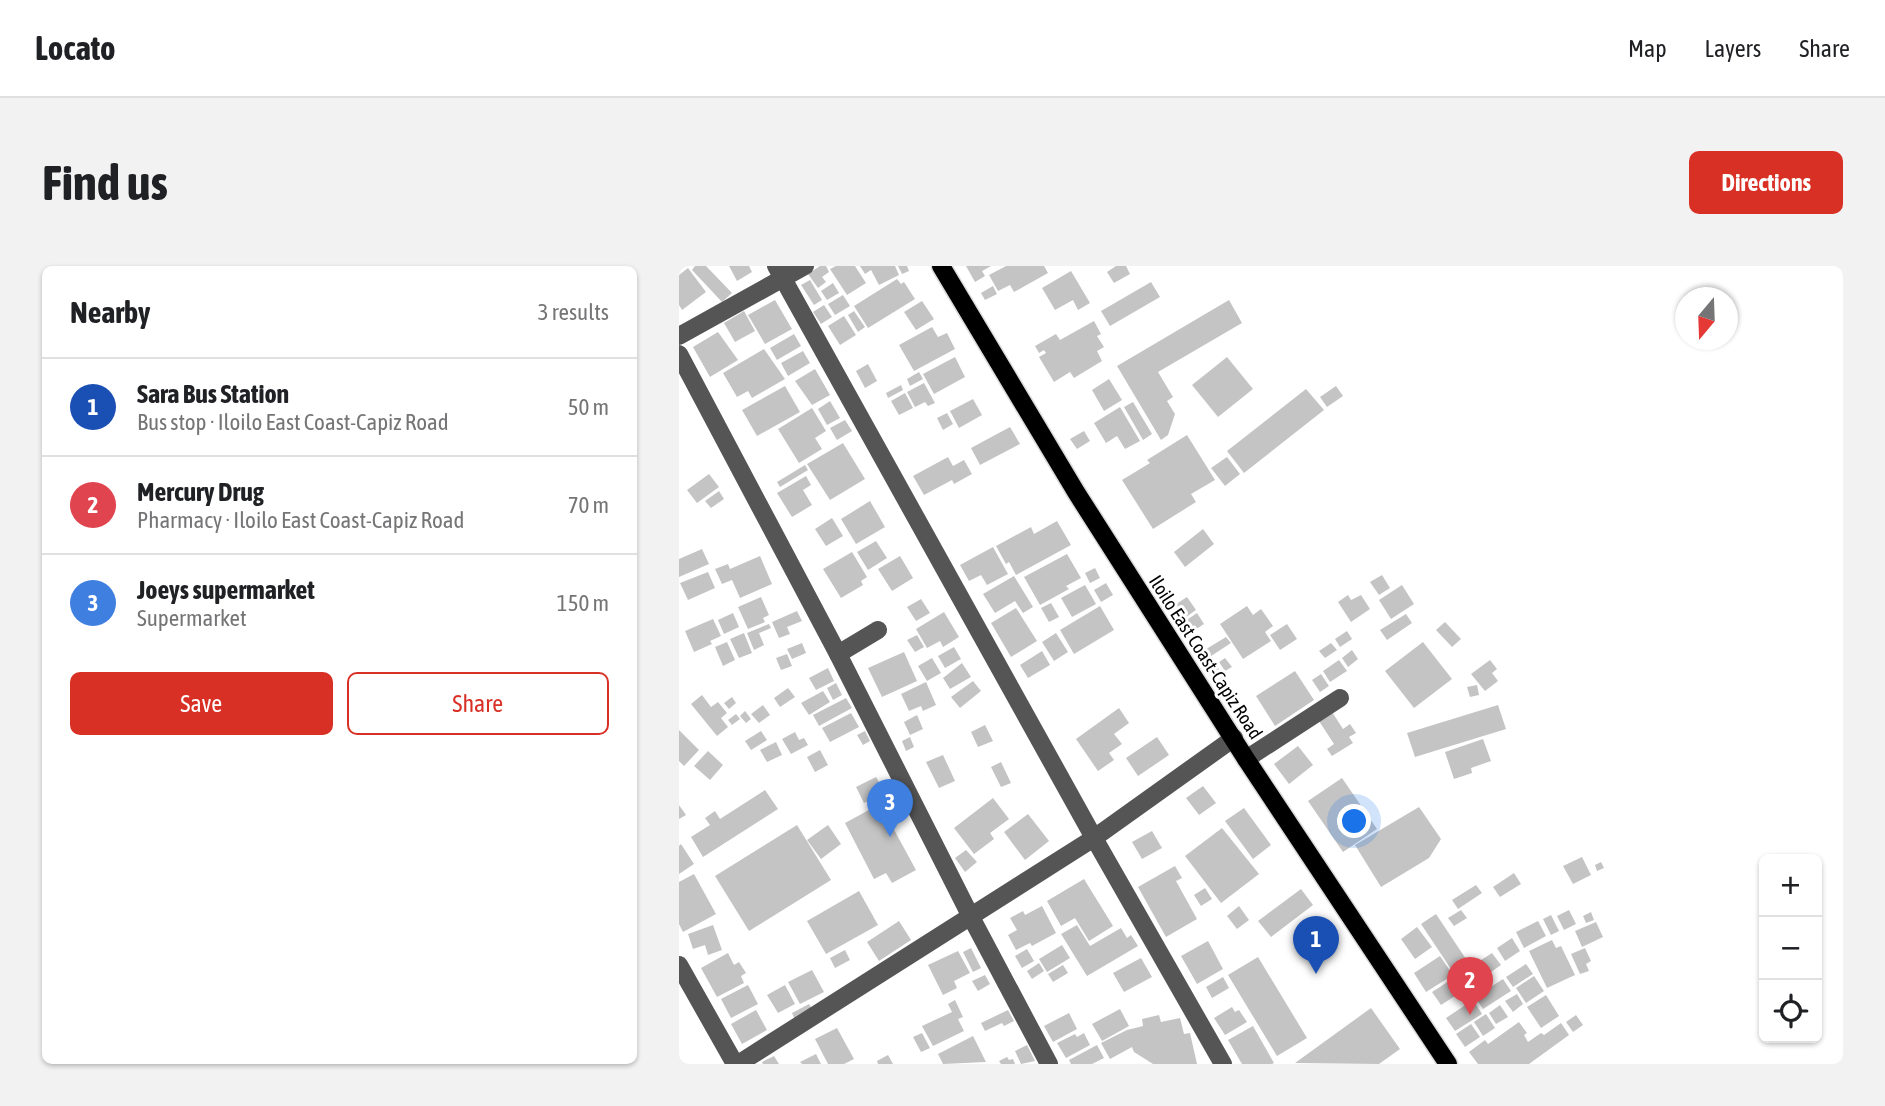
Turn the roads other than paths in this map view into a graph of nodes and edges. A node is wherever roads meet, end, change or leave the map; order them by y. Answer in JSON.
{"nodes":[{"id":1,"x":805,"y":266,"type":"edge"},
{"id":2,"x":941,"y":266,"type":"edge"},
{"id":3,"x":780,"y":272,"type":"edge"},
{"id":4,"x":679,"y":336,"type":"edge"},
{"id":5,"x":679,"y":354,"type":"edge"},
{"id":6,"x":878,"y":630,"type":"dead end"},
{"id":7,"x":838,"y":654,"type":"junction"},
{"id":8,"x":1340,"y":698,"type":"dead end"},
{"id":9,"x":1234,"y":738,"type":"junction"},
{"id":10,"x":1246,"y":759,"type":"junction"},
{"id":11,"x":1094,"y":838,"type":"junction"},
{"id":12,"x":971,"y":918,"type":"junction"},
{"id":13,"x":679,"y":965,"type":"edge"},
{"id":14,"x":737,"y":1064,"type":"edge"},
{"id":15,"x":1049,"y":1064,"type":"edge"},
{"id":16,"x":1223,"y":1064,"type":"edge"},
{"id":17,"x":1448,"y":1064,"type":"edge"}],
"edges":[{"from":1,"to":3,"type":"street"},
{"from":2,"to":9,"type":"main road","name":"Iloilo East Coast-Capiz Road"},
{"from":3,"to":4,"type":"street"},
{"from":3,"to":11,"type":"street"},
{"from":5,"to":7,"type":"street"},
{"from":6,"to":7,"type":"street"},
{"from":7,"to":12,"type":"street"},
{"from":8,"to":10,"type":"street"},
{"from":9,"to":10,"type":"main road","name":"Iloilo East Coast-Capiz Road"},
{"from":9,"to":11,"type":"street"},
{"from":10,"to":17,"type":"main road","name":"Iloilo East Coast-Capiz Road"},
{"from":11,"to":12,"type":"street"},
{"from":11,"to":16,"type":"street"},
{"from":12,"to":14,"type":"street"},
{"from":12,"to":15,"type":"street"},
{"from":13,"to":14,"type":"street"}]}
